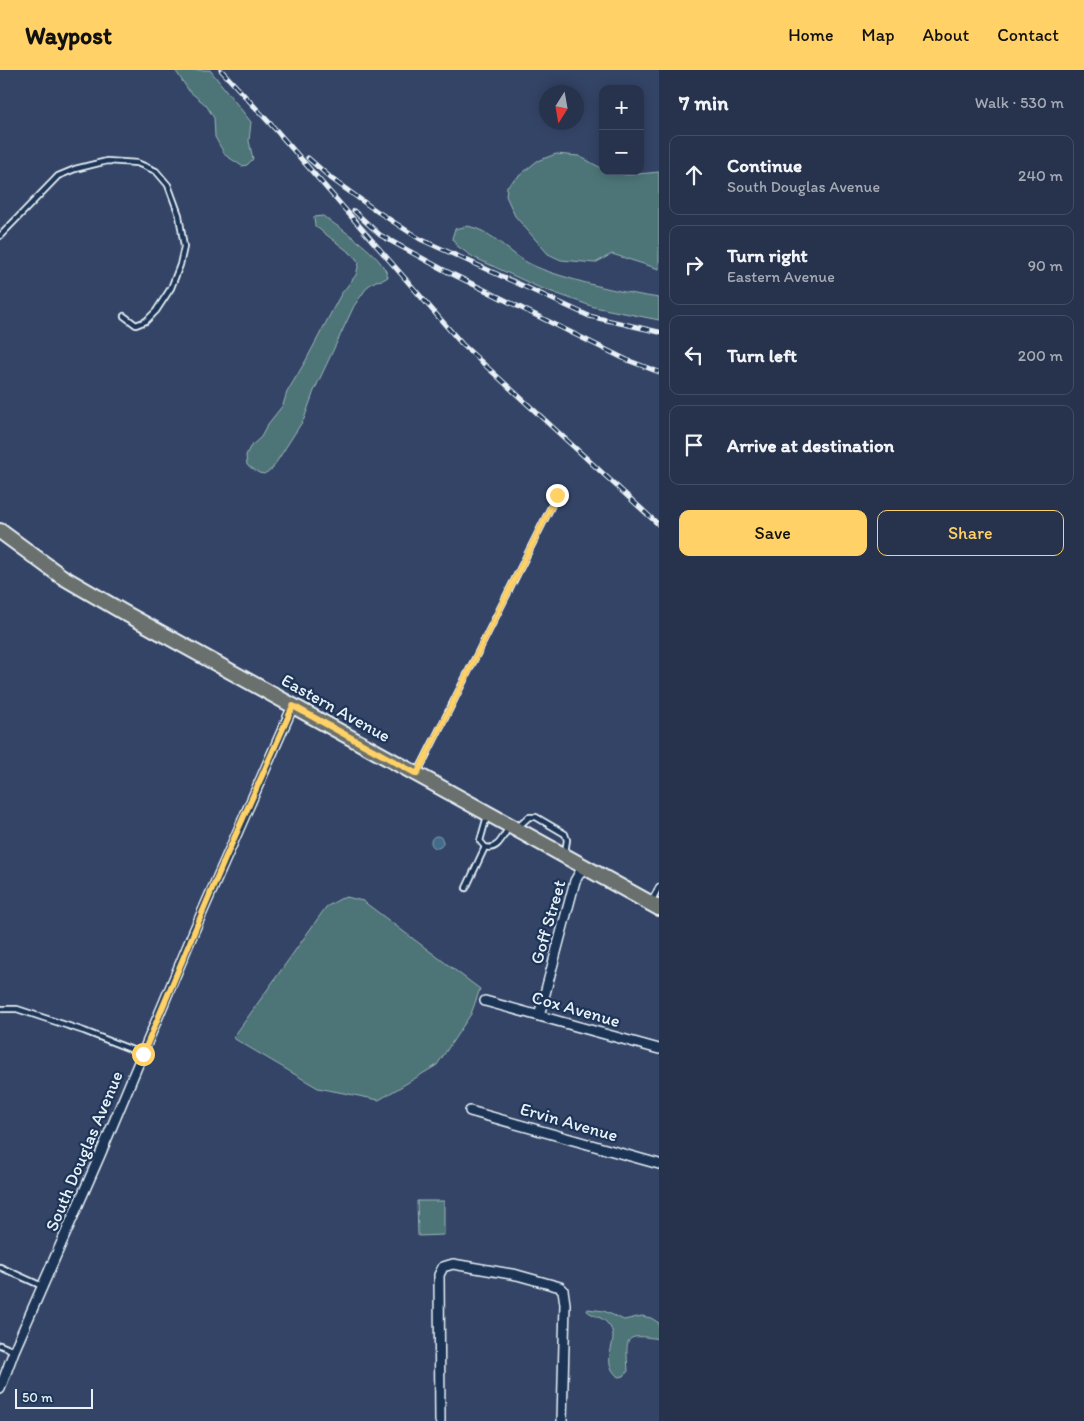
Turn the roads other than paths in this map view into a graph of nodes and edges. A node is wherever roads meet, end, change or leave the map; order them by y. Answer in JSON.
{"nodes":[{"id":1,"x":0,"y":236,"type":"edge"},
{"id":2,"x":124,"y":316,"type":"dead end"},
{"id":3,"x":557,"y":495,"type":"dead end"},
{"id":4,"x":0,"y":531,"type":"edge"},
{"id":5,"x":293,"y":706,"type":"junction"},
{"id":6,"x":417,"y":774,"type":"junction"},
{"id":7,"x":488,"y":813,"type":"junction"},
{"id":8,"x":512,"y":827,"type":"junction"},
{"id":9,"x":485,"y":847,"type":"junction"},
{"id":10,"x":564,"y":856,"type":"junction"},
{"id":11,"x":583,"y":867,"type":"junction"},
{"id":12,"x":659,"y":887,"type":"edge"},
{"id":13,"x":466,"y":888,"type":"dead end"},
{"id":14,"x":655,"y":906,"type":"edge"},
{"id":15,"x":485,"y":1001,"type":"dead end"},
{"id":16,"x":0,"y":1009,"type":"edge"},
{"id":17,"x":539,"y":1016,"type":"junction"},
{"id":18,"x":659,"y":1049,"type":"edge"},
{"id":19,"x":143,"y":1054,"type":"junction"},
{"id":20,"x":470,"y":1111,"type":"dead end"},
{"id":21,"x":659,"y":1164,"type":"edge"},
{"id":22,"x":0,"y":1266,"type":"edge"},
{"id":23,"x":44,"y":1286,"type":"junction"},
{"id":24,"x":0,"y":1345,"type":"edge"},
{"id":25,"x":14,"y":1351,"type":"junction"},
{"id":26,"x":0,"y":1389,"type":"edge"},
{"id":27,"x":440,"y":1421,"type":"edge"},
{"id":28,"x":562,"y":1421,"type":"edge"}],
"edges":[{"from":1,"to":2,"type":"lane"},
{"from":3,"to":6,"type":"lane"},
{"from":4,"to":5,"type":"main road","name":"Eastern Avenue"},
{"from":5,"to":6,"type":"main road","name":"Eastern Avenue"},
{"from":5,"to":19,"type":"street","name":"South Douglas Avenue"},
{"from":6,"to":7,"type":"main road","name":"Eastern Avenue"},
{"from":7,"to":8,"type":"main road","name":"Eastern Avenue"},
{"from":7,"to":9,"type":"lane"},
{"from":8,"to":9,"type":"lane"},
{"from":8,"to":10,"type":"main road","name":"Eastern Avenue"},
{"from":8,"to":10,"type":"lane"},
{"from":9,"to":13,"type":"lane"},
{"from":10,"to":11,"type":"main road","name":"Eastern Avenue"},
{"from":11,"to":14,"type":"main road","name":"Eastern Avenue"},
{"from":11,"to":17,"type":"street","name":"Goff Street"},
{"from":12,"to":14,"type":"lane"},
{"from":15,"to":17,"type":"street","name":"Cox Avenue"},
{"from":16,"to":19,"type":"lane"},
{"from":17,"to":18,"type":"street","name":"Cox Avenue"},
{"from":19,"to":23,"type":"street","name":"South Douglas Avenue"},
{"from":20,"to":21,"type":"street","name":"Ervin Avenue"},
{"from":22,"to":23,"type":"lane"},
{"from":23,"to":25,"type":"street","name":"South Douglas Avenue"},
{"from":24,"to":25,"type":"lane"},
{"from":25,"to":26,"type":"street","name":"South Douglas Avenue"},
{"from":27,"to":28,"type":"street"}]}
